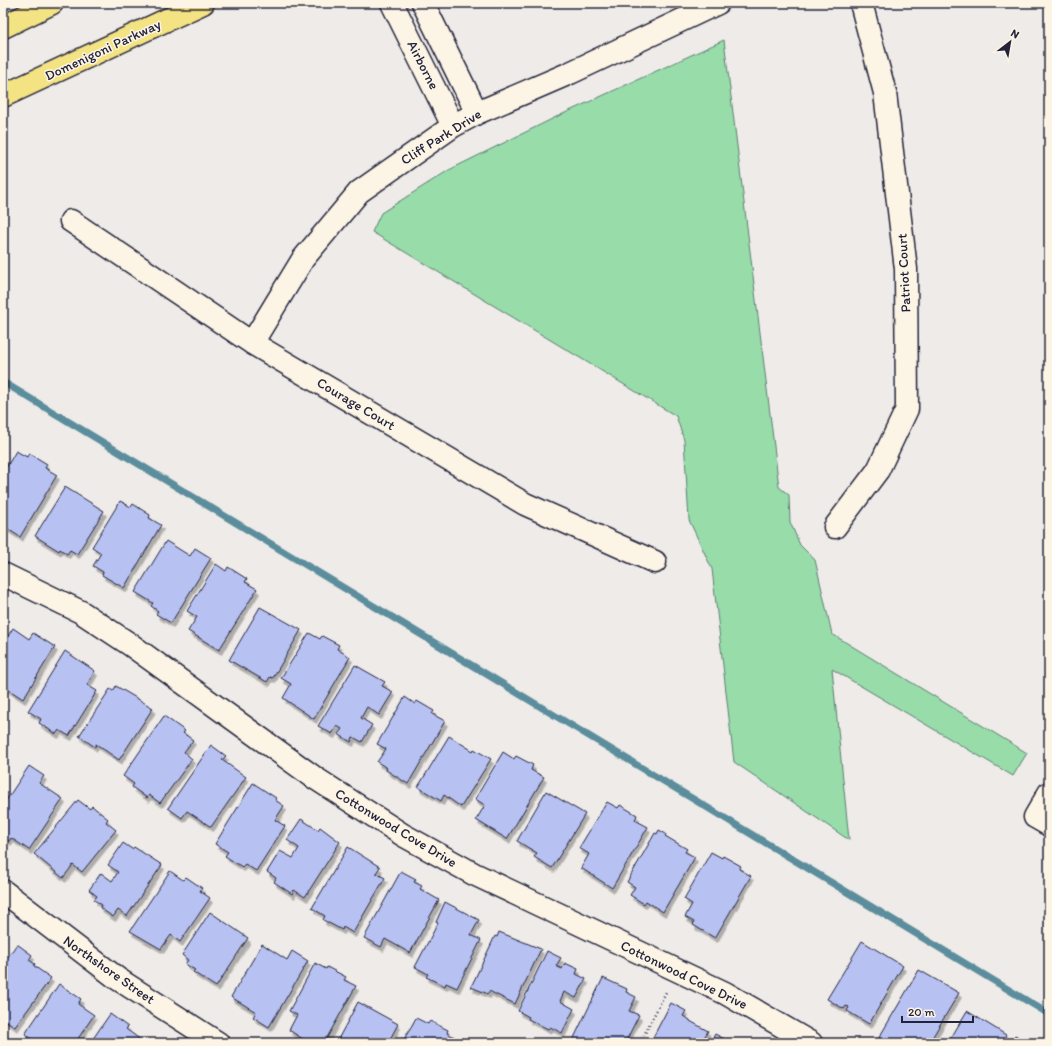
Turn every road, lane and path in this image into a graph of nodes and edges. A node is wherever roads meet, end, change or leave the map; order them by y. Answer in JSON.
{"nodes":[{"id":1,"x":52,"y":3,"type":"edge"},
{"id":2,"x":203,"y":3,"type":"edge"},
{"id":3,"x":392,"y":3,"type":"edge"},
{"id":4,"x":422,"y":3,"type":"edge"},
{"id":5,"x":718,"y":3,"type":"edge"},
{"id":6,"x":861,"y":3,"type":"edge"},
{"id":7,"x":3,"y":27,"type":"edge"},
{"id":8,"x":3,"y":96,"type":"edge"},
{"id":9,"x":477,"y":113,"type":"junction"},
{"id":10,"x":453,"y":126,"type":"junction"},
{"id":11,"x":71,"y":221,"type":"dead end"},
{"id":12,"x":252,"y":343,"type":"junction"},
{"id":13,"x":835,"y":527,"type":"dead end"},
{"id":14,"x":655,"y":562,"type":"dead end"},
{"id":15,"x":3,"y":574,"type":"edge"},
{"id":16,"x":1049,"y":793,"type":"edge"},
{"id":17,"x":1042,"y":821,"type":"edge"},
{"id":18,"x":3,"y":891,"type":"edge"},
{"id":19,"x":678,"y":970,"type":"junction"},
{"id":20,"x":218,"y":1043,"type":"edge"},
{"id":21,"x":640,"y":1043,"type":"edge"},
{"id":22,"x":811,"y":1043,"type":"edge"}],
"edges":[{"from":1,"to":7,"type":"main road"},
{"from":2,"to":8,"type":"main road","name":"Domenigoni Parkway"},
{"from":3,"to":10,"type":"street","name":"Airborne"},
{"from":4,"to":9,"type":"street","name":"Airborne"},
{"from":5,"to":9,"type":"street","name":"Cliff Park Drive"},
{"from":6,"to":13,"type":"street","name":"Patriot Court"},
{"from":9,"to":10,"type":"street","name":"Cliff Park Drive"},
{"from":10,"to":12,"type":"street","name":"Cliff Park Drive"},
{"from":11,"to":12,"type":"street","name":"Courage Court"},
{"from":12,"to":14,"type":"street","name":"Courage Court"},
{"from":15,"to":19,"type":"street","name":"Cottonwood Cove Drive"},
{"from":16,"to":17,"type":"street"},
{"from":18,"to":20,"type":"street","name":"Northshore Street"},
{"from":19,"to":21,"type":"path"},
{"from":19,"to":22,"type":"street","name":"Cottonwood Cove Drive"}]}
